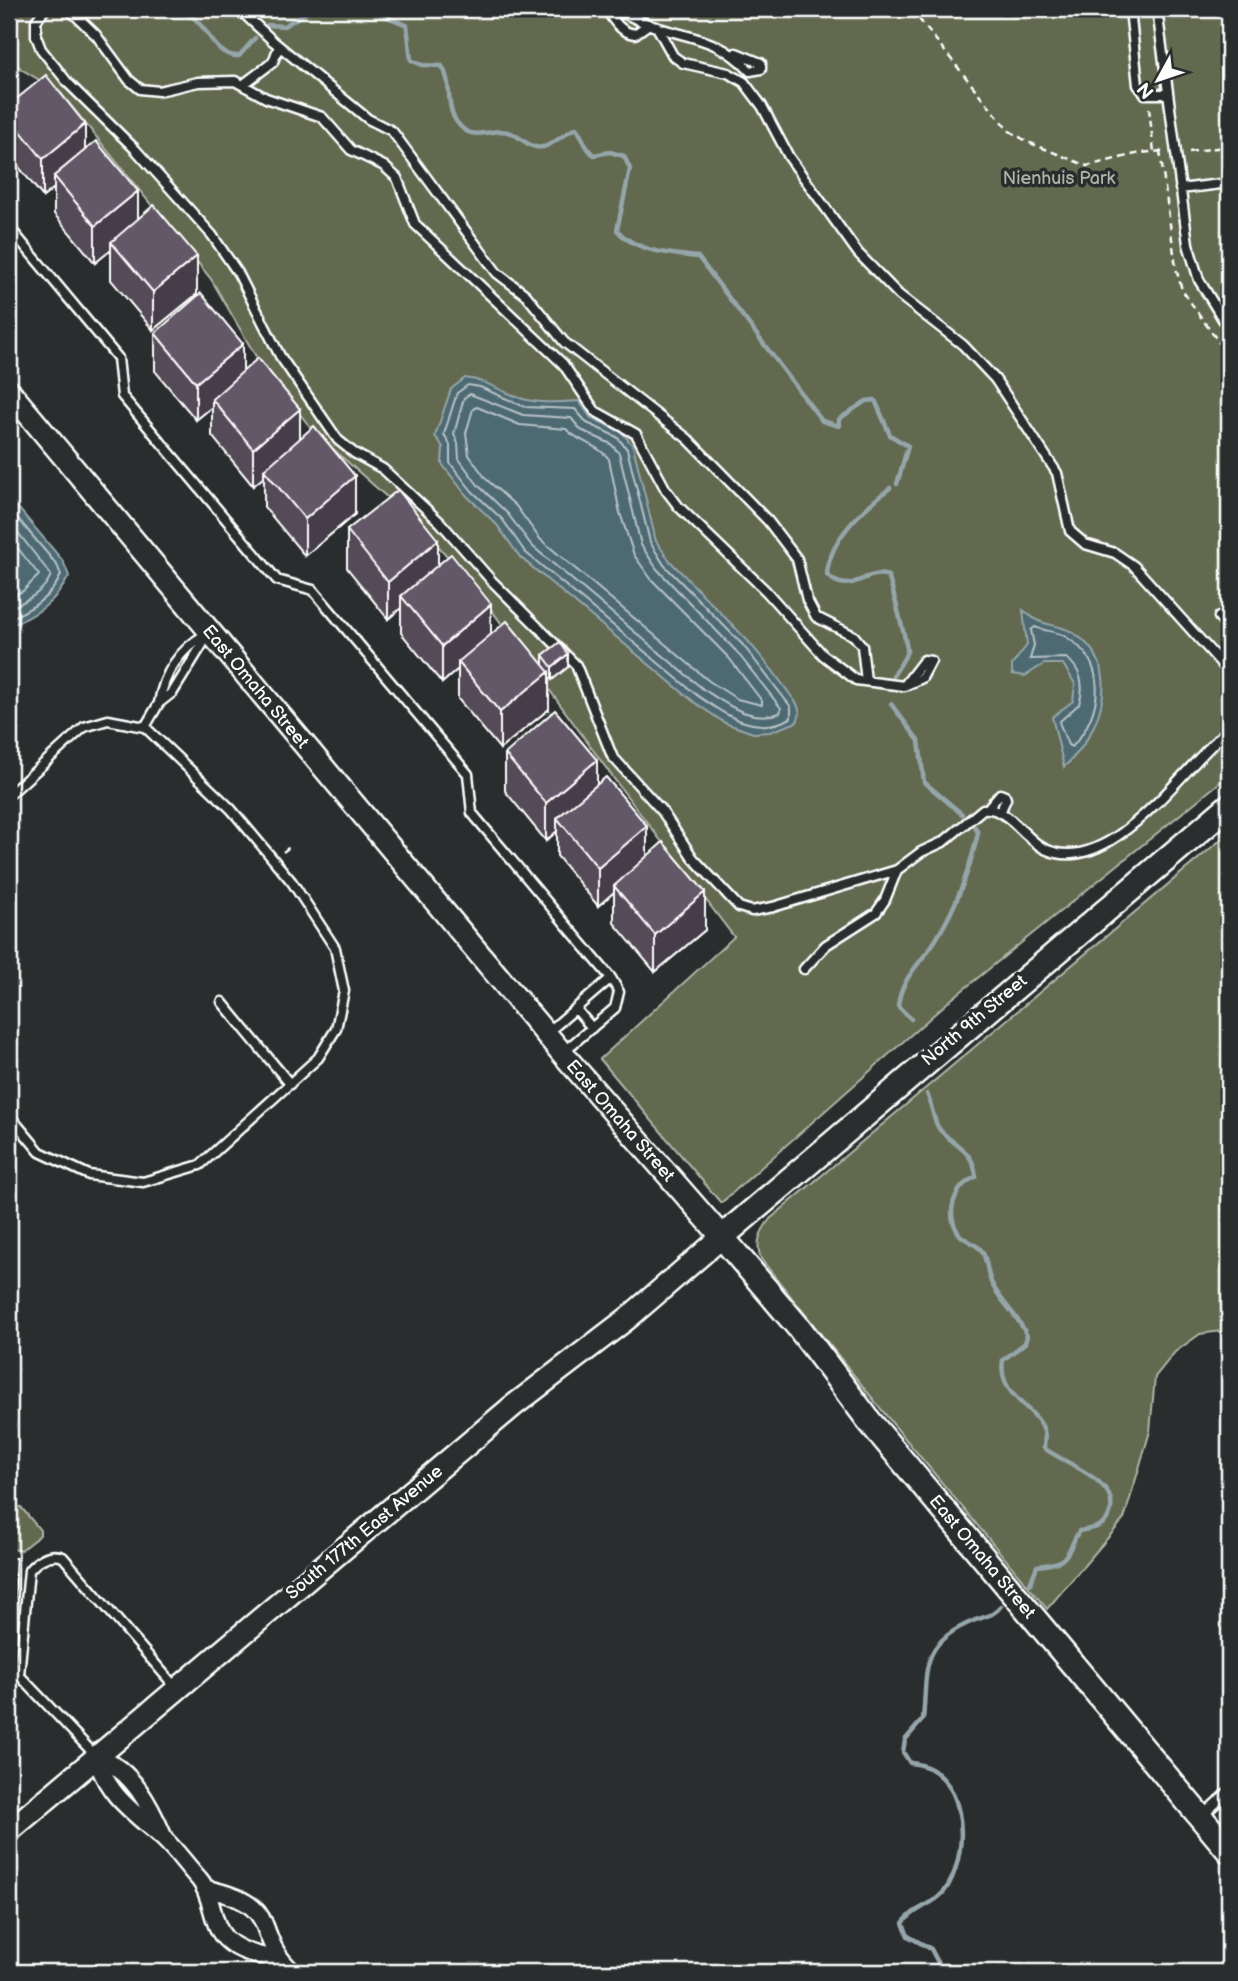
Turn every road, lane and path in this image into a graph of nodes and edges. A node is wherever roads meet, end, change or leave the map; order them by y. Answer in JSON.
{"nodes":[{"id":1,"x":45,"y":9,"type":"edge"},
{"id":2,"x":69,"y":9,"type":"edge"},
{"id":3,"x":239,"y":9,"type":"edge"},
{"id":4,"x":606,"y":9,"type":"edge"},
{"id":5,"x":614,"y":9,"type":"edge"},
{"id":6,"x":911,"y":9,"type":"edge"},
{"id":7,"x":1129,"y":9,"type":"edge"},
{"id":8,"x":1157,"y":9,"type":"edge"},
{"id":9,"x":1228,"y":9,"type":"edge"},
{"id":10,"x":653,"y":26,"type":"junction"},
{"id":11,"x":1229,"y":28,"type":"edge"},
{"id":12,"x":279,"y":46,"type":"junction"},
{"id":13,"x":736,"y":52,"type":"dead end"},
{"id":14,"x":244,"y":85,"type":"junction"},
{"id":15,"x":1166,"y":94,"type":"junction"},
{"id":16,"x":1149,"y":108,"type":"dead end"},
{"id":17,"x":1229,"y":146,"type":"edge"},
{"id":18,"x":1163,"y":151,"type":"dead end"},
{"id":19,"x":1154,"y":152,"type":"junction"},
{"id":20,"x":1185,"y":152,"type":"dead end"},
{"id":21,"x":1229,"y":183,"type":"edge"},
{"id":22,"x":1180,"y":189,"type":"junction"},
{"id":23,"x":9,"y":227,"type":"edge"},
{"id":24,"x":1229,"y":329,"type":"edge"},
{"id":25,"x":9,"y":391,"type":"edge"},
{"id":26,"x":1219,"y":617,"type":"dead end"},
{"id":27,"x":1229,"y":629,"type":"edge"},
{"id":28,"x":210,"y":632,"type":"junction"},
{"id":29,"x":1229,"y":672,"type":"edge"},
{"id":30,"x":866,"y":681,"type":"junction"},
{"id":31,"x":904,"y":686,"type":"dead end"},
{"id":32,"x":159,"y":703,"type":"junction"},
{"id":33,"x":145,"y":727,"type":"junction"},
{"id":34,"x":1229,"y":729,"type":"edge"},
{"id":35,"x":9,"y":795,"type":"edge"},
{"id":36,"x":1229,"y":806,"type":"edge"},
{"id":37,"x":988,"y":808,"type":"junction"},
{"id":38,"x":1000,"y":813,"type":"junction"},
{"id":39,"x":897,"y":870,"type":"junction"},
{"id":40,"x":804,"y":969,"type":"dead end"},
{"id":41,"x":611,"y":978,"type":"junction"},
{"id":42,"x":222,"y":1002,"type":"dead end"},
{"id":43,"x":576,"y":1009,"type":"junction"},
{"id":44,"x":592,"y":1028,"type":"junction"},
{"id":45,"x":546,"y":1034,"type":"junction"},
{"id":46,"x":562,"y":1054,"type":"junction"},
{"id":47,"x":290,"y":1084,"type":"junction"},
{"id":48,"x":9,"y":1115,"type":"edge"},
{"id":49,"x":722,"y":1237,"type":"junction"},
{"id":50,"x":177,"y":1689,"type":"junction"},
{"id":51,"x":97,"y":1757,"type":"junction"},
{"id":52,"x":1229,"y":1791,"type":"edge"},
{"id":53,"x":141,"y":1794,"type":"junction"},
{"id":54,"x":126,"y":1806,"type":"junction"},
{"id":55,"x":1201,"y":1816,"type":"junction"},
{"id":56,"x":9,"y":1831,"type":"edge"},
{"id":57,"x":164,"y":1839,"type":"junction"},
{"id":58,"x":1229,"y":1851,"type":"edge"},
{"id":59,"x":207,"y":1889,"type":"junction"},
{"id":60,"x":279,"y":1960,"type":"junction"},
{"id":61,"x":293,"y":1972,"type":"edge"}],
"edges":[{"from":1,"to":39,"type":"lane"},
{"from":2,"to":14,"type":"lane"},
{"from":3,"to":12,"type":"lane"},
{"from":4,"to":10,"type":"lane"},
{"from":5,"to":10,"type":"lane"},
{"from":6,"to":19,"type":"path"},
{"from":7,"to":15,"type":"lane"},
{"from":8,"to":15,"type":"lane"},
{"from":9,"to":11,"type":"path"},
{"from":10,"to":13,"type":"lane"},
{"from":10,"to":29,"type":"lane"},
{"from":12,"to":14,"type":"lane"},
{"from":12,"to":30,"type":"lane"},
{"from":14,"to":30,"type":"lane"},
{"from":15,"to":22,"type":"lane"},
{"from":16,"to":19,"type":"path"},
{"from":17,"to":20,"type":"path"},
{"from":18,"to":19,"type":"path"},
{"from":21,"to":22,"type":"lane"},
{"from":22,"to":24,"type":"lane"},
{"from":23,"to":41,"type":"lane"},
{"from":25,"to":28,"type":"street","name":"East Omaha Street"},
{"from":26,"to":27,"type":"lane"},
{"from":28,"to":32,"type":"lane"},
{"from":28,"to":32,"type":"lane"},
{"from":28,"to":45,"type":"street","name":"East Omaha Street"},
{"from":30,"to":31,"type":"lane"},
{"from":32,"to":33,"type":"lane"},
{"from":33,"to":35,"type":"lane"},
{"from":33,"to":47,"type":"lane"},
{"from":34,"to":38,"type":"lane"},
{"from":36,"to":49,"type":"main road","name":"North 9th Street"},
{"from":37,"to":38,"type":"lane"},
{"from":37,"to":38,"type":"lane"},
{"from":37,"to":39,"type":"lane"},
{"from":39,"to":40,"type":"lane"},
{"from":41,"to":43,"type":"lane"},
{"from":41,"to":44,"type":"lane"},
{"from":42,"to":47,"type":"lane"},
{"from":43,"to":44,"type":"lane"},
{"from":43,"to":45,"type":"lane"},
{"from":44,"to":46,"type":"lane"},
{"from":45,"to":46,"type":"street","name":"East Omaha Street"},
{"from":46,"to":49,"type":"street","name":"East Omaha Street"},
{"from":47,"to":48,"type":"lane"},
{"from":49,"to":50,"type":"street","name":"South 177th East Avenue"},
{"from":49,"to":55,"type":"main road","name":"East Omaha Street"},
{"from":50,"to":51,"type":"street","name":"South 177th East Avenue"},
{"from":50,"to":51,"type":"lane"},
{"from":51,"to":53,"type":"street"},
{"from":51,"to":54,"type":"street"},
{"from":51,"to":56,"type":"street","name":"South 177th East Avenue"},
{"from":52,"to":55,"type":"lane"},
{"from":53,"to":54,"type":"street"},
{"from":53,"to":57,"type":"street"},
{"from":54,"to":57,"type":"street"},
{"from":55,"to":58,"type":"main road","name":"East Omaha Street"},
{"from":57,"to":59,"type":"street"},
{"from":59,"to":60,"type":"street"},
{"from":59,"to":60,"type":"street"},
{"from":60,"to":61,"type":"street"}]}
